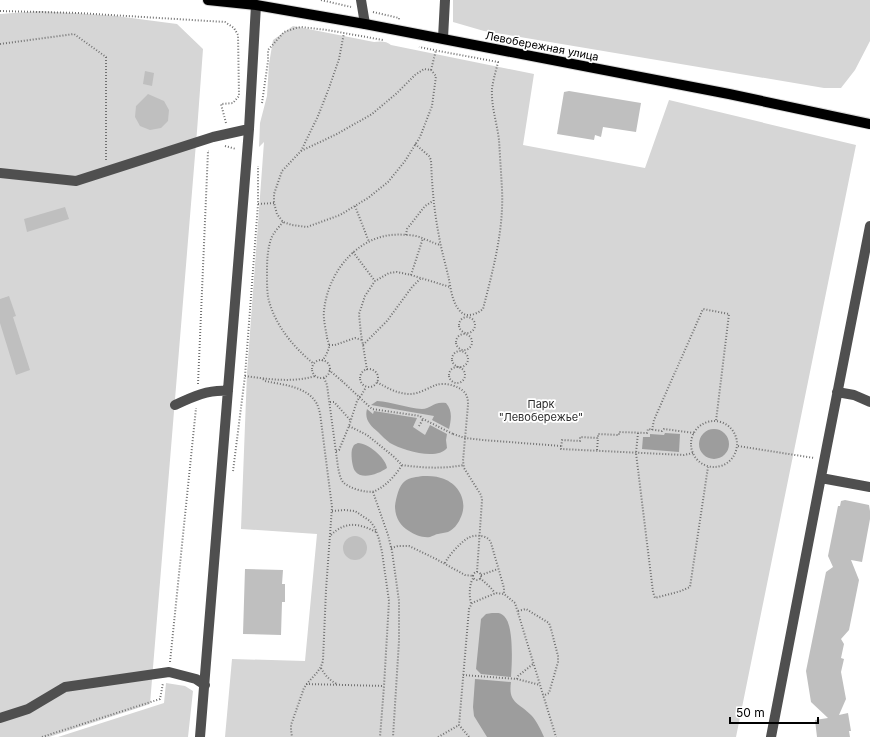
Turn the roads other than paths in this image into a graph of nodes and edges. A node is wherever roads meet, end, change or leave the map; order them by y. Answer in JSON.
{"nodes":[{"id":1,"x":208,"y":0,"type":"edge"},
{"id":2,"x":361,"y":0,"type":"edge"},
{"id":3,"x":445,"y":0,"type":"edge"},
{"id":4,"x":256,"y":5,"type":"junction"},
{"id":5,"x":365,"y":24,"type":"junction"},
{"id":6,"x":444,"y":38,"type":"junction"},
{"id":7,"x":870,"y":124,"type":"edge"},
{"id":8,"x":249,"y":129,"type":"junction"},
{"id":9,"x":0,"y":173,"type":"edge"},
{"id":10,"x":870,"y":226,"type":"edge"},
{"id":11,"x":228,"y":391,"type":"junction"},
{"id":12,"x":837,"y":392,"type":"junction"},
{"id":13,"x":870,"y":402,"type":"edge"},
{"id":14,"x":175,"y":405,"type":"dead end"},
{"id":15,"x":821,"y":478,"type":"junction"},
{"id":16,"x":870,"y":487,"type":"edge"},
{"id":17,"x":205,"y":685,"type":"junction"},
{"id":18,"x":0,"y":718,"type":"edge"},
{"id":19,"x":200,"y":737,"type":"edge"},
{"id":20,"x":771,"y":737,"type":"edge"}],
"edges":[{"from":1,"to":4,"type":"main road","name":"Левобережная улица"},
{"from":2,"to":5,"type":"street"},
{"from":3,"to":6,"type":"street"},
{"from":4,"to":5,"type":"main road","name":"Левобережная улица"},
{"from":4,"to":8,"type":"street"},
{"from":5,"to":6,"type":"main road","name":"Левобережная улица"},
{"from":6,"to":7,"type":"main road","name":"Левобережная улица"},
{"from":8,"to":9,"type":"street"},
{"from":8,"to":11,"type":"street"},
{"from":10,"to":12,"type":"street"},
{"from":11,"to":14,"type":"street"},
{"from":11,"to":17,"type":"street"},
{"from":12,"to":13,"type":"street"},
{"from":12,"to":15,"type":"street"},
{"from":15,"to":16,"type":"street"},
{"from":15,"to":20,"type":"street"},
{"from":17,"to":18,"type":"street"},
{"from":17,"to":19,"type":"street"}]}
